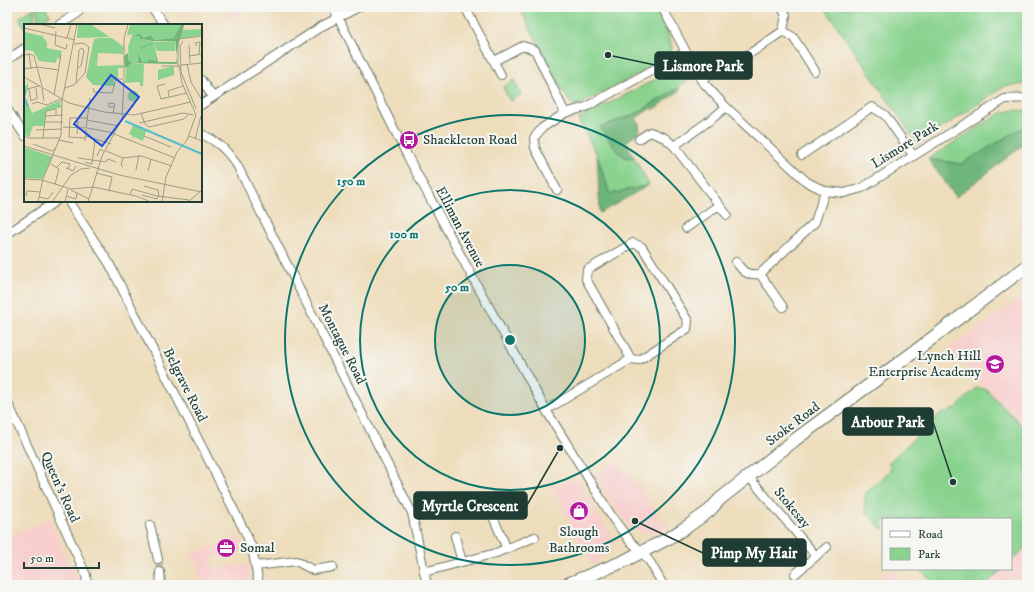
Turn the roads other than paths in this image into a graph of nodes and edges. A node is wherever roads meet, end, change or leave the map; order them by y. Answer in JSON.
{"nodes":[{"id":1,"x":152,"y":7,"type":"edge"},
{"id":2,"x":334,"y":7,"type":"edge"},
{"id":3,"x":359,"y":7,"type":"edge"},
{"id":4,"x":465,"y":7,"type":"edge"},
{"id":5,"x":662,"y":7,"type":"edge"},
{"id":6,"x":780,"y":7,"type":"edge"},
{"id":7,"x":78,"y":12,"type":"dead end"},
{"id":8,"x":338,"y":16,"type":"junction"},
{"id":9,"x":60,"y":24,"type":"edge"},
{"id":10,"x":163,"y":24,"type":"edge"},
{"id":11,"x":783,"y":31,"type":"junction"},
{"id":12,"x":24,"y":49,"type":"edge"},
{"id":13,"x":685,"y":52,"type":"junction"},
{"id":14,"x":7,"y":60,"type":"edge"},
{"id":15,"x":494,"y":61,"type":"junction"},
{"id":16,"x":815,"y":71,"type":"dead end"},
{"id":17,"x":501,"y":75,"type":"dead end"},
{"id":18,"x":700,"y":80,"type":"junction"},
{"id":19,"x":202,"y":81,"type":"edge"},
{"id":20,"x":213,"y":97,"type":"junction"},
{"id":21,"x":1027,"y":98,"type":"edge"},
{"id":22,"x":202,"y":104,"type":"edge"},
{"id":23,"x":726,"y":107,"type":"junction"},
{"id":24,"x":7,"y":109,"type":"edge"},
{"id":25,"x":565,"y":113,"type":"junction"},
{"id":26,"x":24,"y":134,"type":"edge"},
{"id":27,"x":202,"y":134,"type":"edge"},
{"id":28,"x":639,"y":139,"type":"dead end"},
{"id":29,"x":674,"y":146,"type":"junction"},
{"id":30,"x":802,"y":155,"type":"dead end"},
{"id":31,"x":913,"y":155,"type":"junction"},
{"id":32,"x":557,"y":190,"type":"dead end"},
{"id":33,"x":825,"y":191,"type":"junction"},
{"id":34,"x":55,"y":202,"type":"edge"},
{"id":35,"x":58,"y":202,"type":"edge"},
{"id":36,"x":72,"y":203,"type":"edge"},
{"id":37,"x":719,"y":205,"type":"junction"},
{"id":38,"x":727,"y":215,"type":"dead end"},
{"id":39,"x":686,"y":228,"type":"dead end"},
{"id":40,"x":7,"y":234,"type":"edge"},
{"id":41,"x":736,"y":262,"type":"dead end"},
{"id":42,"x":1027,"y":266,"type":"edge"},
{"id":43,"x":760,"y":274,"type":"junction"},
{"id":44,"x":783,"y":307,"type":"dead end"},
{"id":45,"x":631,"y":359,"type":"junction"},
{"id":46,"x":7,"y":401,"type":"edge"},
{"id":47,"x":546,"y":410,"type":"junction"},
{"id":48,"x":15,"y":418,"type":"junction"},
{"id":49,"x":7,"y":423,"type":"edge"},
{"id":50,"x":749,"y":476,"type":"junction"},
{"id":51,"x":487,"y":503,"type":"dead end"},
{"id":52,"x":150,"y":525,"type":"dead end"},
{"id":53,"x":455,"y":536,"type":"dead end"},
{"id":54,"x":535,"y":537,"type":"dead end"},
{"id":55,"x":827,"y":547,"type":"dead end"},
{"id":56,"x":507,"y":549,"type":"junction"},
{"id":57,"x":642,"y":552,"type":"junction"},
{"id":58,"x":816,"y":556,"type":"junction"},
{"id":59,"x":158,"y":559,"type":"tunnel mouth"},
{"id":60,"x":462,"y":562,"type":"junction"},
{"id":61,"x":256,"y":566,"type":"junction"},
{"id":62,"x":333,"y":567,"type":"dead end"},
{"id":63,"x":160,"y":572,"type":"tunnel mouth"},
{"id":64,"x":424,"y":572,"type":"junction"},
{"id":65,"x":795,"y":574,"type":"dead end"},
{"id":66,"x":87,"y":585,"type":"edge"},
{"id":67,"x":160,"y":585,"type":"edge"},
{"id":68,"x":259,"y":585,"type":"edge"},
{"id":69,"x":427,"y":585,"type":"edge"},
{"id":70,"x":565,"y":585,"type":"edge"},
{"id":71,"x":663,"y":585,"type":"edge"}],
"edges":[{"from":1,"to":10,"type":"street"},
{"from":2,"to":8,"type":"street","name":"Elliman Avenue"},
{"from":3,"to":8,"type":"street"},
{"from":4,"to":15,"type":"street"},
{"from":5,"to":13,"type":"street","name":"Lismore Park"},
{"from":6,"to":11,"type":"street"},
{"from":7,"to":9,"type":"street"},
{"from":8,"to":20,"type":"street"},
{"from":8,"to":47,"type":"street","name":"Elliman Avenue"},
{"from":11,"to":16,"type":"street"},
{"from":11,"to":18,"type":"street"},
{"from":12,"to":14,"type":"street"},
{"from":13,"to":18,"type":"street","name":"Lismore Park"},
{"from":13,"to":25,"type":"street"},
{"from":15,"to":17,"type":"street"},
{"from":15,"to":25,"type":"street"},
{"from":18,"to":23,"type":"street","name":"Lismore Park"},
{"from":19,"to":20,"type":"street"},
{"from":20,"to":22,"type":"street"},
{"from":21,"to":31,"type":"street","name":"Lismore Park"},
{"from":23,"to":29,"type":"street"},
{"from":23,"to":33,"type":"street","name":"Lismore Park"},
{"from":24,"to":26,"type":"street"},
{"from":25,"to":32,"type":"street"},
{"from":27,"to":64,"type":"street","name":"Montague Road"},
{"from":28,"to":29,"type":"street"},
{"from":29,"to":37,"type":"street"},
{"from":30,"to":31,"type":"street"},
{"from":31,"to":33,"type":"street","name":"Lismore Park"},
{"from":33,"to":43,"type":"street"},
{"from":34,"to":40,"type":"street"},
{"from":35,"to":36,"type":"street","name":"Belgrave Road"},
{"from":36,"to":61,"type":"street","name":"Belgrave Road"},
{"from":37,"to":38,"type":"street"},
{"from":37,"to":39,"type":"street"},
{"from":41,"to":43,"type":"street"},
{"from":42,"to":50,"type":"main road","name":"Stoke Road"},
{"from":43,"to":44,"type":"street"},
{"from":45,"to":45,"type":"street"},
{"from":45,"to":47,"type":"street"},
{"from":46,"to":48,"type":"street","name":"Queen's Road"},
{"from":47,"to":57,"type":"street","name":"Elliman Avenue"},
{"from":48,"to":49,"type":"street"},
{"from":48,"to":66,"type":"street","name":"Queen's Road"},
{"from":50,"to":57,"type":"main road","name":"Stoke Road"},
{"from":50,"to":58,"type":"street","name":"Stokesay"},
{"from":51,"to":56,"type":"street"},
{"from":52,"to":59,"type":"street"},
{"from":53,"to":60,"type":"street"},
{"from":54,"to":56,"type":"street"},
{"from":55,"to":58,"type":"street"},
{"from":56,"to":60,"type":"street"},
{"from":57,"to":70,"type":"main road","name":"Stoke Road"},
{"from":57,"to":71,"type":"street","name":"Elliman Avenue"},
{"from":58,"to":65,"type":"street"},
{"from":60,"to":64,"type":"street"},
{"from":61,"to":62,"type":"street"},
{"from":61,"to":68,"type":"street","name":"Belgrave Road"},
{"from":63,"to":67,"type":"street"},
{"from":64,"to":69,"type":"street","name":"Montague Road"}]}
